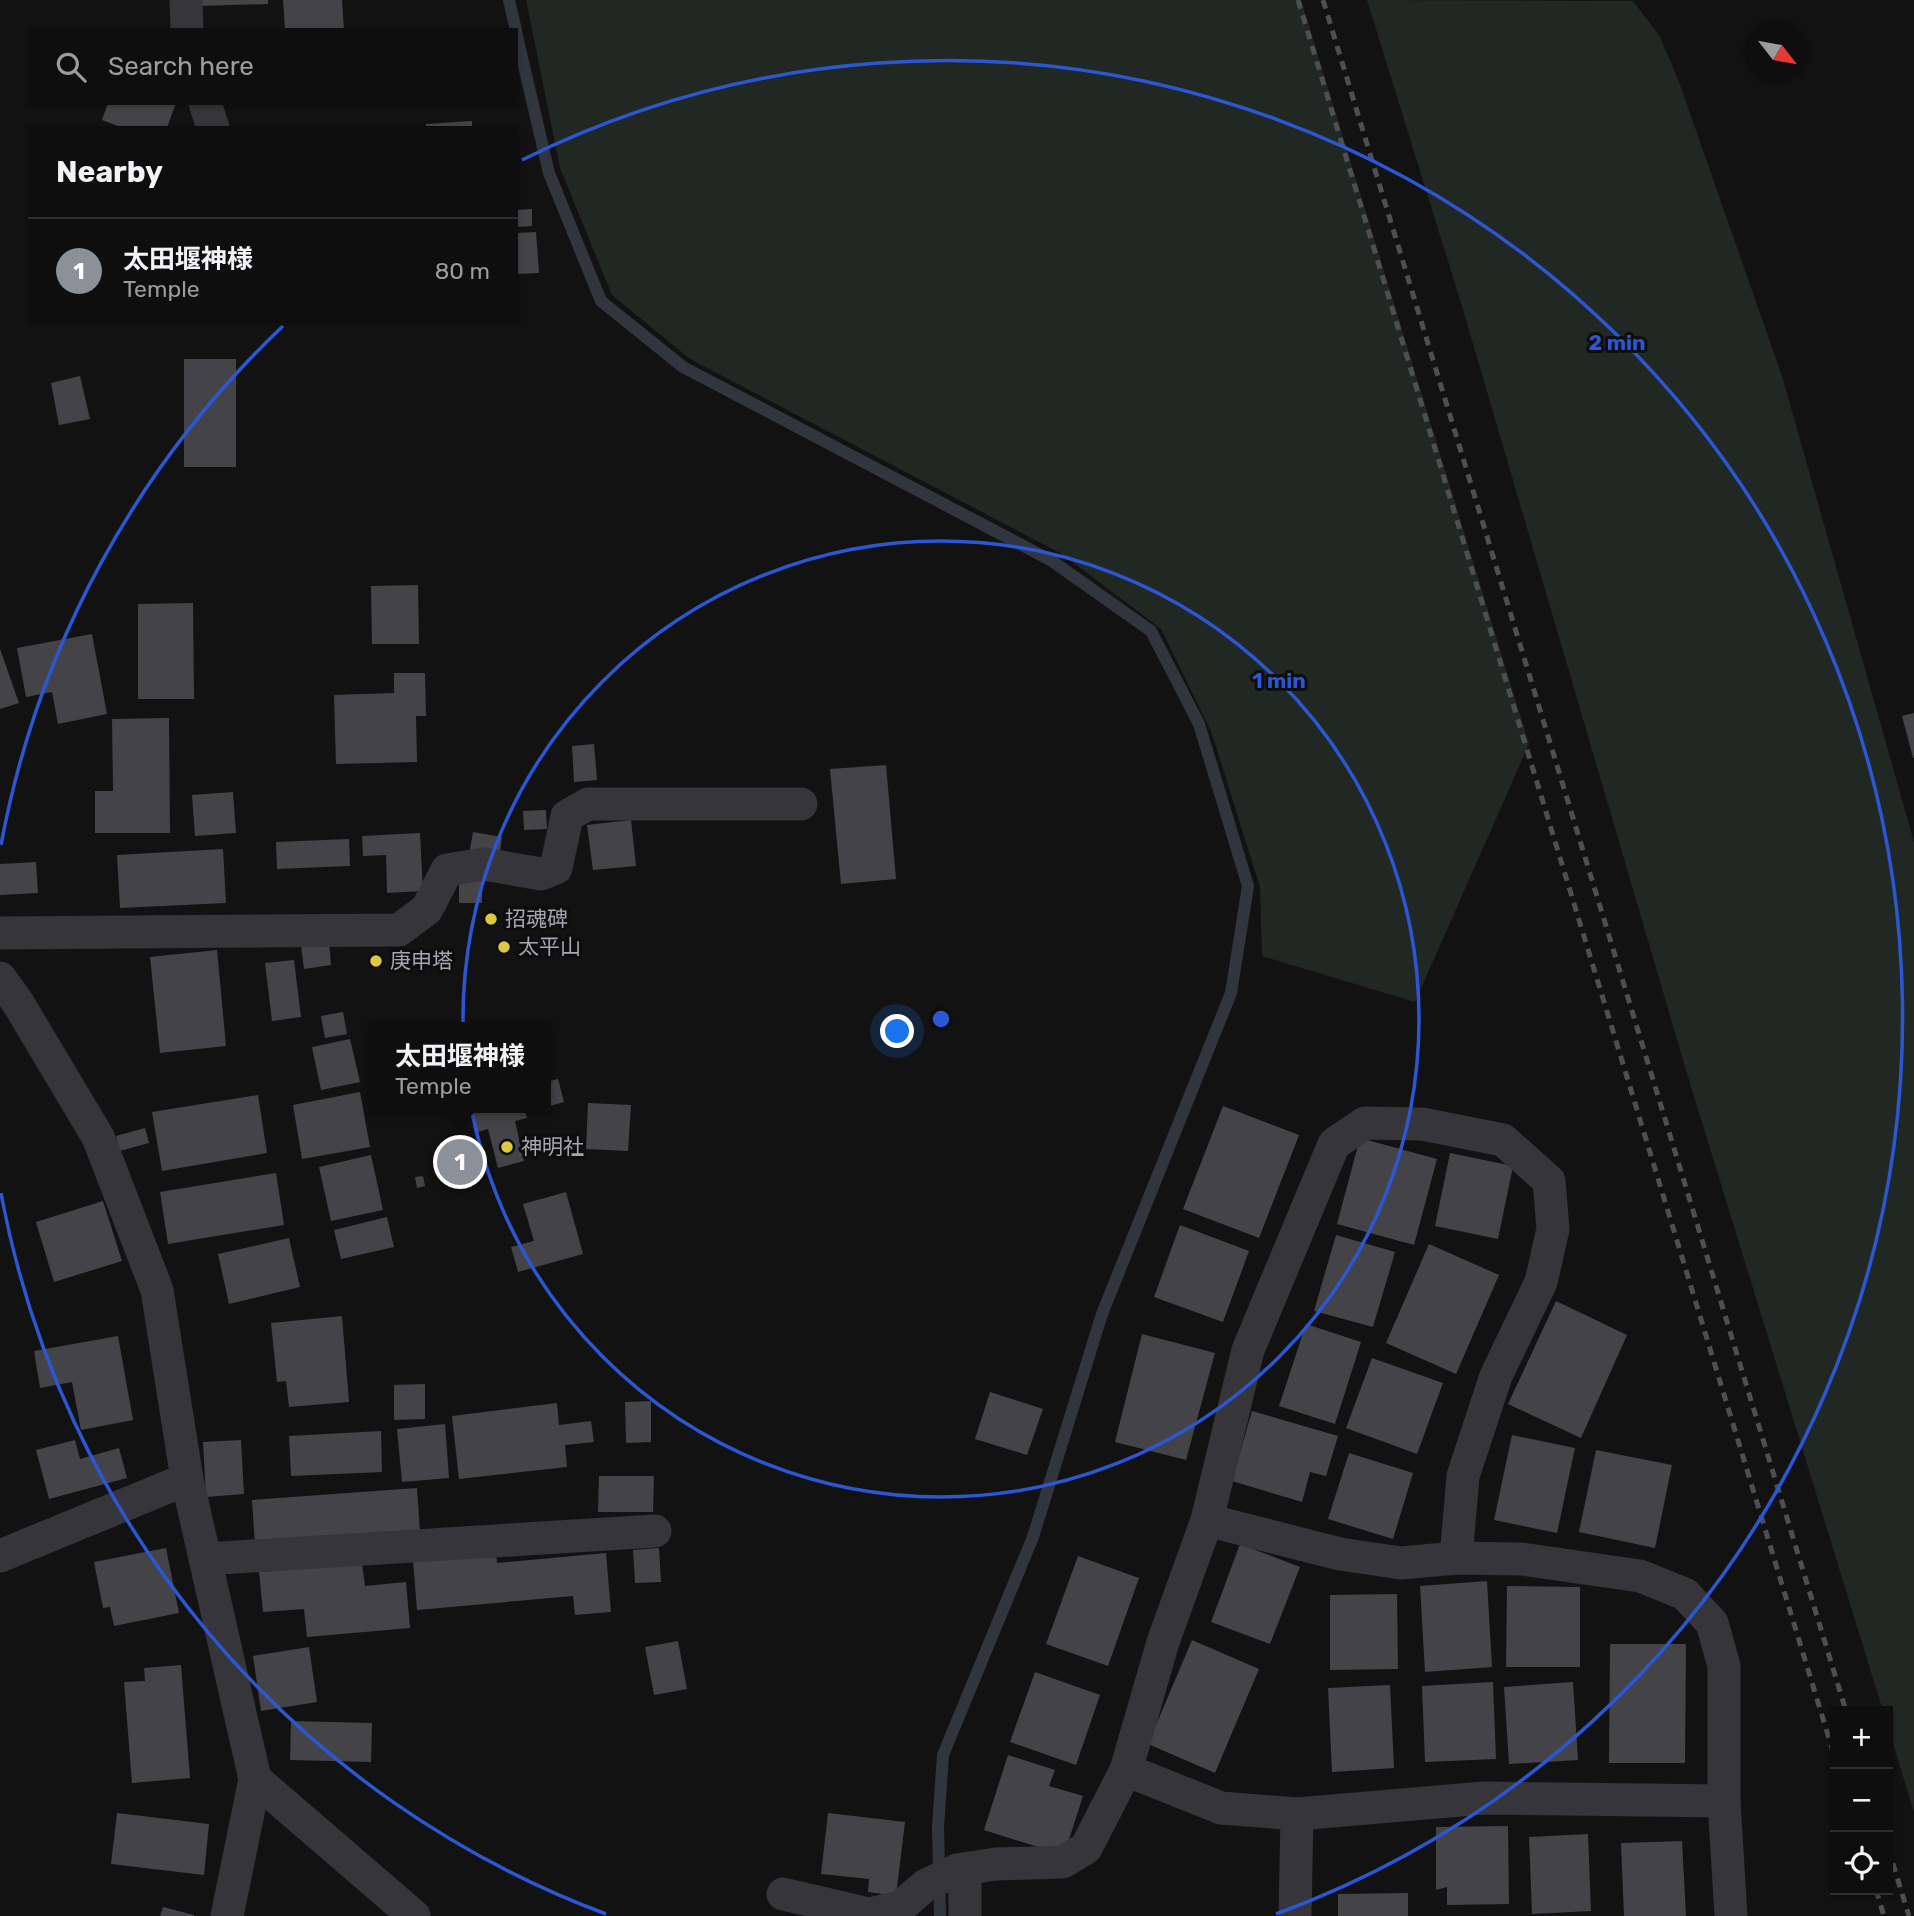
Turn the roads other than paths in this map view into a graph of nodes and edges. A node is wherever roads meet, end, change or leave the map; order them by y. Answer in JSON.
{"nodes":[{"id":1,"x":187,"y":0,"type":"edge"},
{"id":2,"x":187,"y":28,"type":"edge"},
{"id":3,"x":206,"y":105,"type":"edge"},
{"id":4,"x":212,"y":126,"type":"edge"},
{"id":5,"x":801,"y":804,"type":"dead end"},
{"id":6,"x":0,"y":933,"type":"edge"},
{"id":7,"x":0,"y":978,"type":"edge"},
{"id":8,"x":187,"y":1479,"type":"junction"},
{"id":9,"x":1207,"y":1520,"type":"junction"},
{"id":10,"x":655,"y":1531,"type":"dead end"},
{"id":11,"x":0,"y":1556,"type":"edge"},
{"id":12,"x":1456,"y":1558,"type":"junction"},
{"id":13,"x":205,"y":1559,"type":"junction"},
{"id":14,"x":1126,"y":1770,"type":"junction"},
{"id":15,"x":255,"y":1779,"type":"junction"},
{"id":16,"x":1724,"y":1801,"type":"junction"},
{"id":17,"x":1297,"y":1814,"type":"junction"},
{"id":18,"x":961,"y":1869,"type":"junction"},
{"id":19,"x":783,"y":1894,"type":"dead end"},
{"id":20,"x":227,"y":1916,"type":"edge"},
{"id":21,"x":414,"y":1916,"type":"edge"},
{"id":22,"x":965,"y":1916,"type":"edge"},
{"id":23,"x":1295,"y":1916,"type":"edge"},
{"id":24,"x":1731,"y":1916,"type":"edge"}],
"edges":[{"from":1,"to":2,"type":"street"},
{"from":3,"to":4,"type":"street"},
{"from":5,"to":6,"type":"street"},
{"from":7,"to":8,"type":"street"},
{"from":8,"to":11,"type":"street"},
{"from":8,"to":13,"type":"street"},
{"from":9,"to":12,"type":"street"},
{"from":9,"to":12,"type":"street"},
{"from":9,"to":14,"type":"street"},
{"from":10,"to":13,"type":"street"},
{"from":12,"to":16,"type":"street"},
{"from":13,"to":15,"type":"street"},
{"from":14,"to":17,"type":"street"},
{"from":14,"to":18,"type":"street"},
{"from":15,"to":20,"type":"street"},
{"from":15,"to":21,"type":"street"},
{"from":16,"to":17,"type":"street"},
{"from":16,"to":24,"type":"street"},
{"from":17,"to":23,"type":"street"},
{"from":18,"to":19,"type":"street"},
{"from":18,"to":22,"type":"street"}]}
